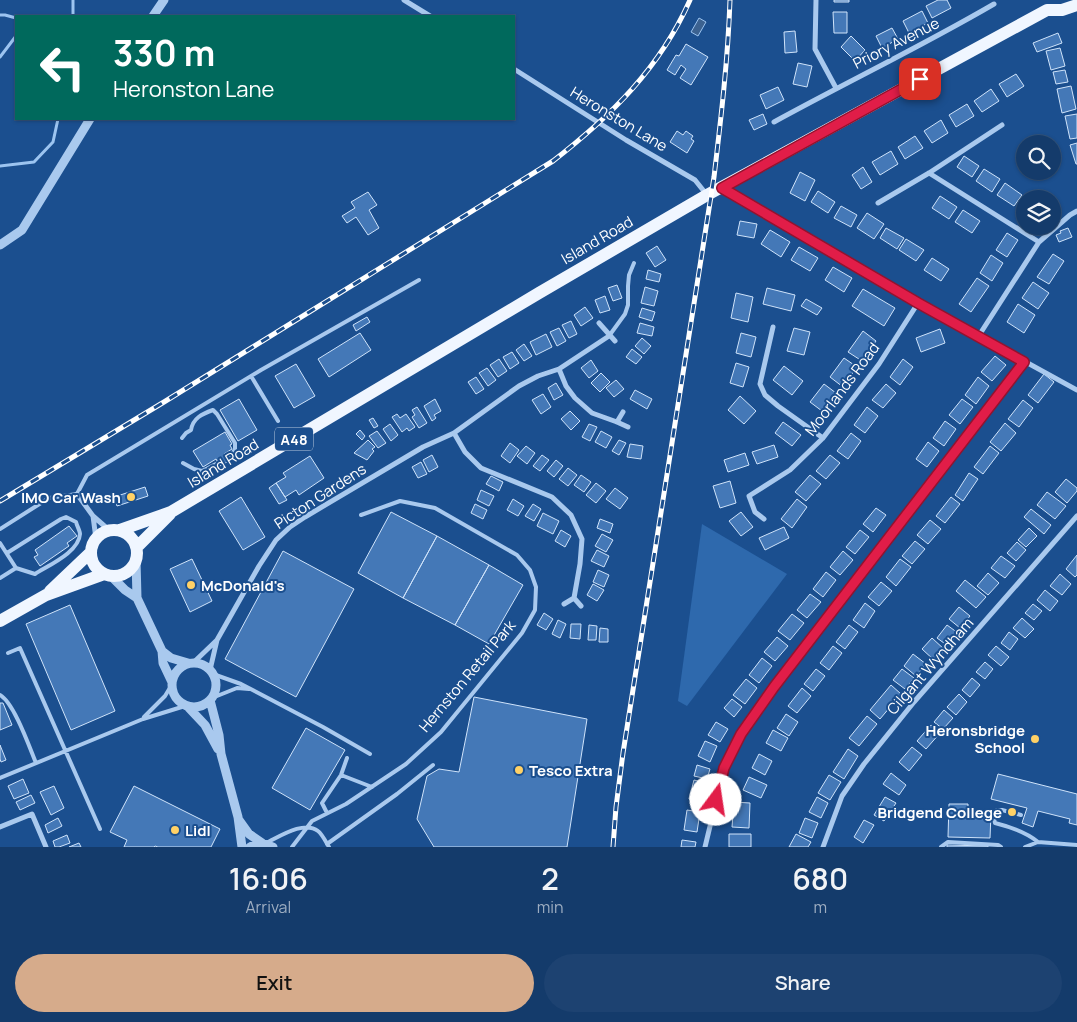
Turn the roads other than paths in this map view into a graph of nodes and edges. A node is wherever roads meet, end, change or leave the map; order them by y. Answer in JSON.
{"nodes":[{"id":1,"x":164,"y":0,"type":"edge"},
{"id":2,"x":404,"y":0,"type":"edge"},
{"id":3,"x":816,"y":0,"type":"edge"},
{"id":4,"x":994,"y":4,"type":"dead end"},
{"id":5,"x":1049,"y":5,"type":"edge"},
{"id":6,"x":1077,"y":5,"type":"edge"},
{"id":7,"x":154,"y":15,"type":"edge"},
{"id":8,"x":428,"y":15,"type":"edge"},
{"id":9,"x":515,"y":70,"type":"edge"},
{"id":10,"x":836,"y":88,"type":"junction"},
{"id":11,"x":89,"y":120,"type":"edge"},
{"id":12,"x":774,"y":122,"type":"dead end"},
{"id":13,"x":1002,"y":125,"type":"dead end"},
{"id":14,"x":928,"y":173,"type":"junction"},
{"id":15,"x":722,"y":188,"type":"junction"},
{"id":16,"x":707,"y":195,"type":"junction"},
{"id":17,"x":878,"y":203,"type":"dead end"},
{"id":18,"x":1077,"y":211,"type":"edge"},
{"id":19,"x":1039,"y":242,"type":"junction"},
{"id":20,"x":0,"y":245,"type":"edge"},
{"id":21,"x":634,"y":263,"type":"dead end"},
{"id":22,"x":419,"y":280,"type":"dead end"},
{"id":23,"x":918,"y":303,"type":"junction"},
{"id":24,"x":599,"y":323,"type":"dead end"},
{"id":25,"x":773,"y":328,"type":"dead end"},
{"id":26,"x":609,"y":336,"type":"junction"},
{"id":27,"x":978,"y":337,"type":"junction"},
{"id":28,"x":615,"y":341,"type":"dead end"},
{"id":29,"x":1024,"y":362,"type":"junction"},
{"id":30,"x":559,"y":369,"type":"junction"},
{"id":31,"x":251,"y":376,"type":"junction"},
{"id":32,"x":1077,"y":390,"type":"edge"},
{"id":33,"x":623,"y":412,"type":"dead end"},
{"id":34,"x":278,"y":421,"type":"dead end"},
{"id":35,"x":617,"y":422,"type":"junction"},
{"id":36,"x":628,"y":428,"type":"dead end"},
{"id":37,"x":454,"y":433,"type":"junction"},
{"id":38,"x":182,"y":438,"type":"dead end"},
{"id":39,"x":823,"y":438,"type":"junction"},
{"id":40,"x":227,"y":458,"type":"dead end"},
{"id":41,"x":184,"y":463,"type":"dead end"},
{"id":42,"x":218,"y":463,"type":"dead end"},
{"id":43,"x":77,"y":494,"type":"junction"},
{"id":44,"x":171,"y":512,"type":"junction"},
{"id":45,"x":361,"y":515,"type":"dead end"},
{"id":46,"x":93,"y":516,"type":"junction"},
{"id":47,"x":1077,"y":516,"type":"edge"},
{"id":48,"x":764,"y":519,"type":"dead end"},
{"id":49,"x":0,"y":529,"type":"edge"},
{"id":50,"x":114,"y":530,"type":"junction"},
{"id":51,"x":96,"y":539,"type":"junction"},
{"id":52,"x":0,"y":543,"type":"edge"},
{"id":53,"x":91,"y":552,"type":"junction"},
{"id":54,"x":7,"y":553,"type":"junction"},
{"id":55,"x":137,"y":554,"type":"junction"},
{"id":56,"x":16,"y":568,"type":"junction"},
{"id":57,"x":108,"y":575,"type":"junction"},
{"id":58,"x":0,"y":578,"type":"edge"},
{"id":59,"x":46,"y":595,"type":"junction"},
{"id":60,"x":137,"y":598,"type":"junction"},
{"id":61,"x":574,"y":598,"type":"junction"},
{"id":62,"x":564,"y":604,"type":"dead end"},
{"id":63,"x":581,"y":606,"type":"dead end"},
{"id":64,"x":0,"y":621,"type":"edge"},
{"id":65,"x":217,"y":640,"type":"junction"},
{"id":66,"x":162,"y":651,"type":"junction"},
{"id":67,"x":8,"y":653,"type":"dead end"},
{"id":68,"x":191,"y":663,"type":"junction"},
{"id":69,"x":211,"y":672,"type":"junction"},
{"id":70,"x":171,"y":684,"type":"junction"},
{"id":71,"x":251,"y":689,"type":"junction"},
{"id":72,"x":0,"y":695,"type":"edge"},
{"id":73,"x":211,"y":699,"type":"junction"},
{"id":74,"x":187,"y":707,"type":"junction"},
{"id":75,"x":142,"y":719,"type":"junction"},
{"id":76,"x":65,"y":752,"type":"junction"},
{"id":77,"x":221,"y":754,"type":"junction"},
{"id":78,"x":370,"y":754,"type":"dead end"},
{"id":79,"x":347,"y":758,"type":"dead end"},
{"id":80,"x":36,"y":762,"type":"junction"},
{"id":81,"x":433,"y":765,"type":"dead end"},
{"id":82,"x":341,"y":775,"type":"junction"},
{"id":83,"x":0,"y":778,"type":"edge"},
{"id":84,"x":372,"y":787,"type":"junction"},
{"id":85,"x":327,"y":813,"type":"junction"},
{"id":86,"x":1021,"y":815,"type":"dead end"},
{"id":87,"x":238,"y":817,"type":"junction"},
{"id":88,"x":0,"y":827,"type":"edge"},
{"id":89,"x":308,"y":828,"type":"junction"},
{"id":90,"x":100,"y":829,"type":"dead end"},
{"id":91,"x":1038,"y":842,"type":"junction"},
{"id":92,"x":267,"y":844,"type":"edge"},
{"id":93,"x":328,"y":845,"type":"edge"},
{"id":94,"x":1077,"y":845,"type":"edge"},
{"id":95,"x":46,"y":847,"type":"edge"},
{"id":96,"x":242,"y":847,"type":"edge"},
{"id":97,"x":250,"y":847,"type":"edge"},
{"id":98,"x":292,"y":847,"type":"edge"},
{"id":99,"x":704,"y":847,"type":"edge"},
{"id":100,"x":822,"y":847,"type":"edge"},
{"id":101,"x":941,"y":847,"type":"edge"},
{"id":102,"x":1001,"y":847,"type":"edge"},
{"id":103,"x":1025,"y":847,"type":"edge"}],
"edges":[{"from":1,"to":7,"type":"street"},
{"from":2,"to":8,"type":"street"},
{"from":3,"to":10,"type":"street"},
{"from":4,"to":10,"type":"street","name":"Priory Avenue"},
{"from":5,"to":6,"type":"main road","name":"Island Road","number":"A48"},
{"from":5,"to":15,"type":"main road","name":"Island Road","number":"A48"},
{"from":9,"to":16,"type":"street","name":"Heronston Lane"},
{"from":10,"to":12,"type":"street","name":"Priory Avenue"},
{"from":11,"to":20,"type":"street"},
{"from":13,"to":14,"type":"street"},
{"from":14,"to":17,"type":"street"},
{"from":14,"to":19,"type":"street"},
{"from":15,"to":16,"type":"main road","name":"Island Road","number":"A48"},
{"from":15,"to":23,"type":"street"},
{"from":16,"to":44,"type":"main road","name":"Island Road","number":"A48"},
{"from":18,"to":19,"type":"street"},
{"from":19,"to":27,"type":"street"},
{"from":21,"to":26,"type":"lane"},
{"from":22,"to":31,"type":"lane"},
{"from":23,"to":27,"type":"street"},
{"from":23,"to":39,"type":"street","name":"Moorlands Road"},
{"from":24,"to":26,"type":"street"},
{"from":25,"to":39,"type":"street"},
{"from":26,"to":28,"type":"street"},
{"from":26,"to":30,"type":"street","name":"Picton Gardens"},
{"from":27,"to":29,"type":"street"},
{"from":29,"to":32,"type":"street"},
{"from":29,"to":99,"type":"street"},
{"from":30,"to":35,"type":"street"},
{"from":30,"to":37,"type":"street","name":"Picton Gardens"},
{"from":31,"to":34,"type":"lane"},
{"from":31,"to":43,"type":"lane"},
{"from":33,"to":35,"type":"street"},
{"from":35,"to":36,"type":"street"},
{"from":37,"to":61,"type":"street"},
{"from":37,"to":65,"type":"street","name":"Picton Gardens"},
{"from":38,"to":40,"type":"lane"},
{"from":39,"to":48,"type":"street","name":"Moorlands Road"},
{"from":41,"to":42,"type":"lane"},
{"from":43,"to":46,"type":"street"},
{"from":43,"to":49,"type":"lane"},
{"from":44,"to":50,"type":"main road","number":"A48"},
{"from":44,"to":55,"type":"main road","number":"A48"},
{"from":45,"to":84,"type":"lane","name":"Hernston Retail Park"},
{"from":46,"to":50,"type":"street"},
{"from":46,"to":51,"type":"street"},
{"from":47,"to":100,"type":"street","name":"Cilgant Wyndham"},
{"from":50,"to":51,"type":"main road","number":"A48"},
{"from":50,"to":55,"type":"main road"},
{"from":51,"to":53,"type":"main road","number":"A48"},
{"from":52,"to":54,"type":"lane"},
{"from":53,"to":57,"type":"main road"},
{"from":53,"to":59,"type":"main road","number":"A48"},
{"from":54,"to":56,"type":"lane"},
{"from":54,"to":56,"type":"lane"},
{"from":55,"to":57,"type":"main road","number":"A48"},
{"from":55,"to":60,"type":"street"},
{"from":56,"to":58,"type":"lane"},
{"from":57,"to":59,"type":"main road","number":"A48"},
{"from":57,"to":60,"type":"street"},
{"from":59,"to":64,"type":"main road","number":"A48"},
{"from":60,"to":66,"type":"street"},
{"from":61,"to":62,"type":"street"},
{"from":61,"to":63,"type":"street"},
{"from":65,"to":68,"type":"street","name":"Picton Gardens"},
{"from":65,"to":69,"type":"street","name":"Picton Gardens"},
{"from":66,"to":68,"type":"street"},
{"from":66,"to":70,"type":"street"},
{"from":67,"to":76,"type":"lane"},
{"from":68,"to":69,"type":"street"},
{"from":68,"to":70,"type":"street"},
{"from":69,"to":71,"type":"lane"},
{"from":69,"to":73,"type":"street"},
{"from":70,"to":74,"type":"street"},
{"from":70,"to":75,"type":"lane"},
{"from":71,"to":73,"type":"lane"},
{"from":71,"to":78,"type":"lane"},
{"from":72,"to":80,"type":"lane"},
{"from":73,"to":74,"type":"street"},
{"from":73,"to":77,"type":"street"},
{"from":74,"to":75,"type":"lane"},
{"from":74,"to":77,"type":"street"},
{"from":75,"to":76,"type":"lane"},
{"from":76,"to":80,"type":"lane"},
{"from":76,"to":90,"type":"lane"},
{"from":77,"to":87,"type":"street"},
{"from":79,"to":82,"type":"lane"},
{"from":80,"to":83,"type":"lane"},
{"from":81,"to":93,"type":"lane"},
{"from":82,"to":84,"type":"lane"},
{"from":82,"to":85,"type":"lane"},
{"from":84,"to":85,"type":"lane","name":"Hernston Retail Park"},
{"from":85,"to":89,"type":"lane","name":"Hernston Retail Park"},
{"from":86,"to":91,"type":"lane"},
{"from":87,"to":92,"type":"street"},
{"from":87,"to":96,"type":"street"},
{"from":88,"to":95,"type":"street"},
{"from":89,"to":92,"type":"lane","name":"Hernston Retail Park"},
{"from":89,"to":93,"type":"lane"},
{"from":89,"to":98,"type":"lane","name":"Hernston Retail Park"},
{"from":91,"to":94,"type":"lane"},
{"from":91,"to":103,"type":"lane"},
{"from":92,"to":97,"type":"street","name":"Hernston Retail Park"},
{"from":101,"to":102,"type":"lane"}]}
